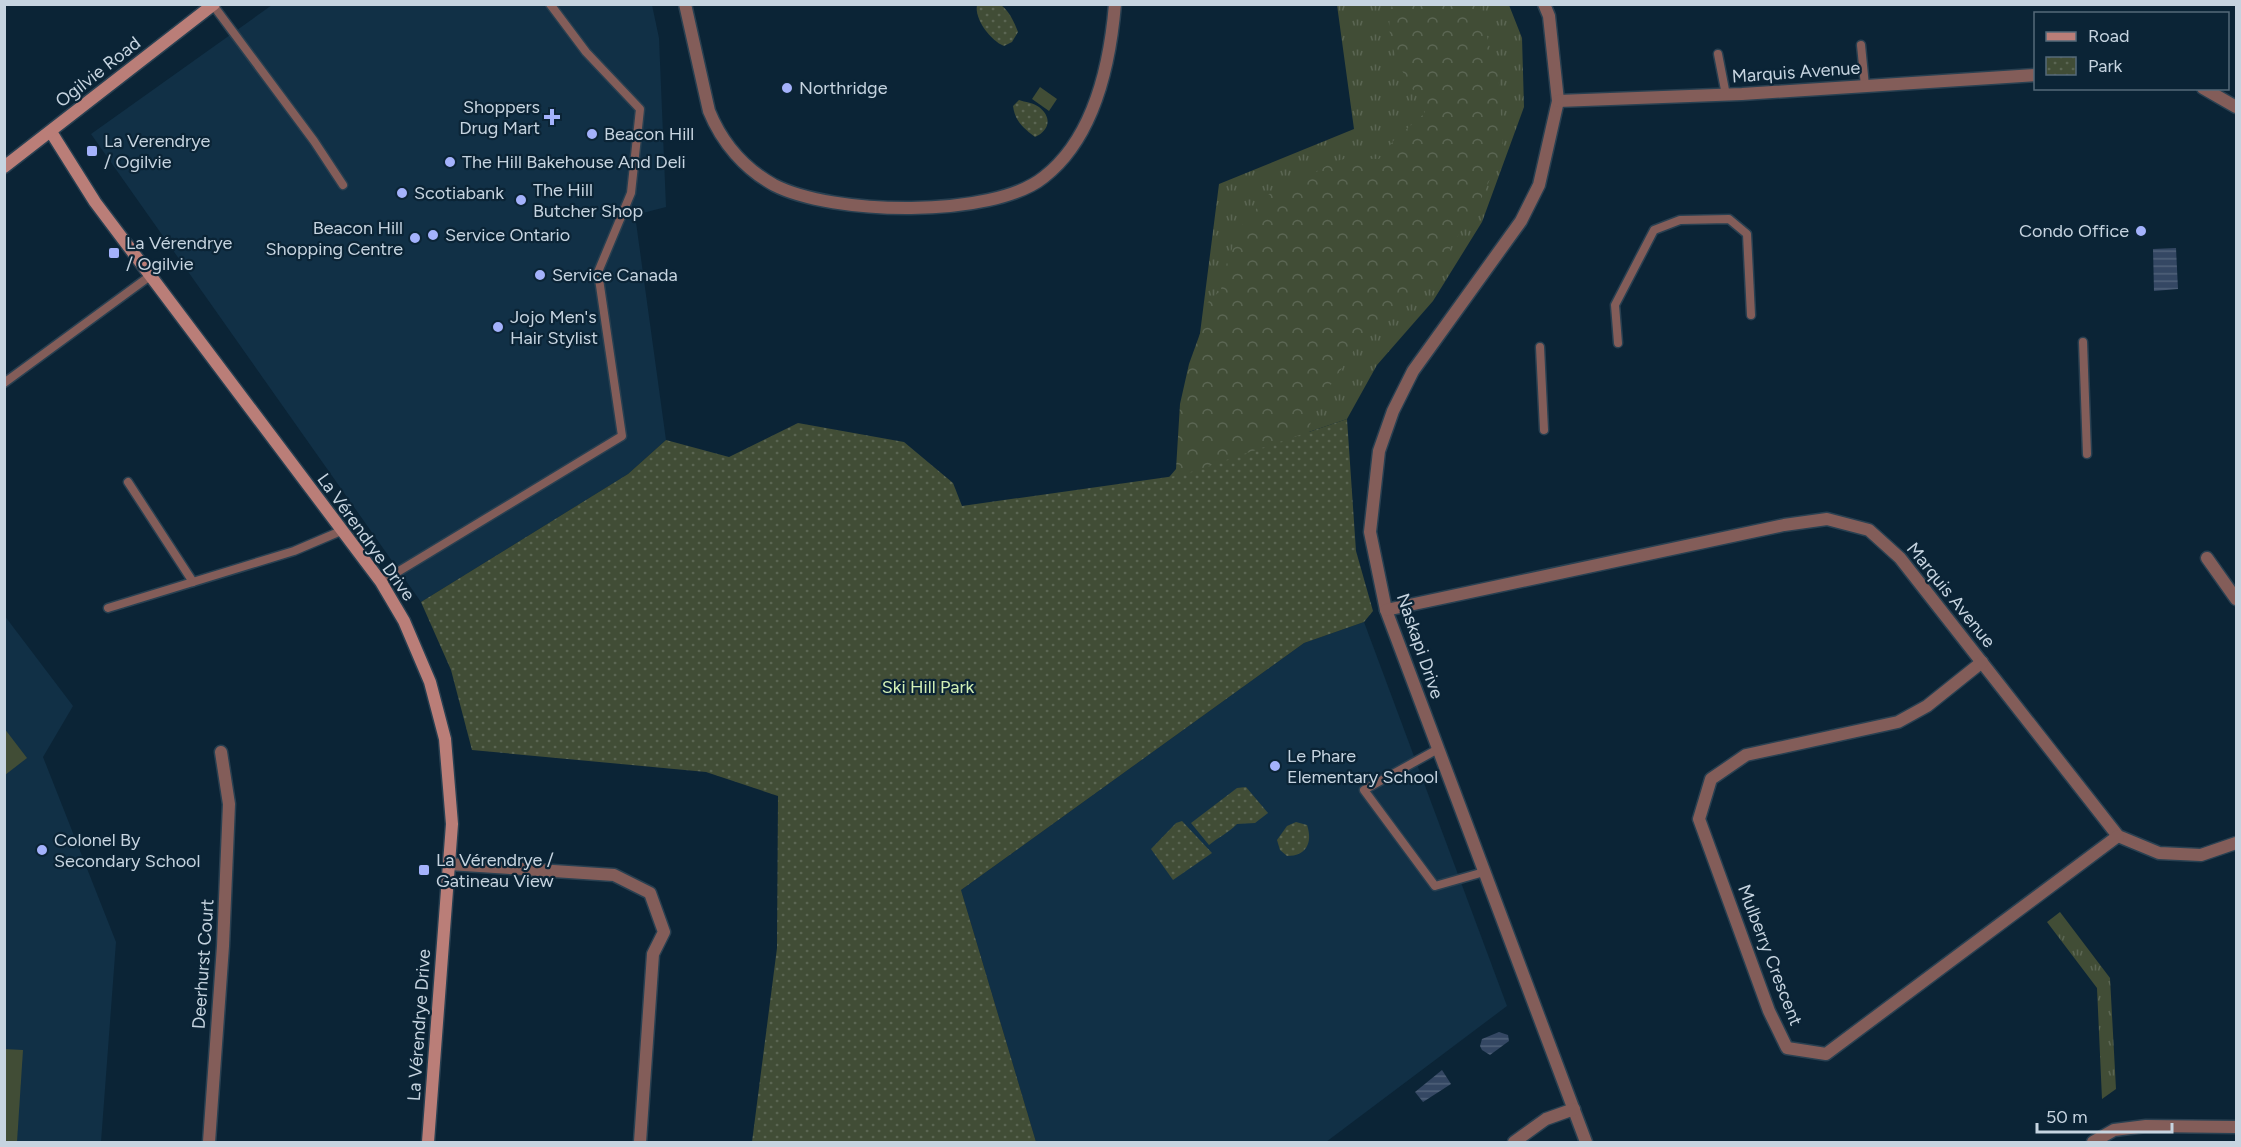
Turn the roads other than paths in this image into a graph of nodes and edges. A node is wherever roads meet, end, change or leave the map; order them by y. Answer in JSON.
{"nodes":[{"id":1,"x":550,"y":4,"type":"edge"},
{"id":2,"x":685,"y":4,"type":"edge"},
{"id":3,"x":1116,"y":4,"type":"edge"},
{"id":4,"x":1544,"y":4,"type":"edge"},
{"id":5,"x":213,"y":5,"type":"edge"},
{"id":6,"x":1861,"y":45,"type":"dead end"},
{"id":7,"x":1718,"y":54,"type":"dead end"},
{"id":8,"x":2034,"y":75,"type":"edge"},
{"id":9,"x":1865,"y":86,"type":"junction"},
{"id":10,"x":2206,"y":90,"type":"edge"},
{"id":11,"x":1726,"y":95,"type":"junction"},
{"id":12,"x":1558,"y":101,"type":"junction"},
{"id":13,"x":2236,"y":107,"type":"edge"},
{"id":14,"x":51,"y":132,"type":"junction"},
{"id":15,"x":4,"y":167,"type":"edge"},
{"id":16,"x":343,"y":185,"type":"dead end"},
{"id":17,"x":150,"y":276,"type":"junction"},
{"id":18,"x":1751,"y":315,"type":"dead end"},
{"id":19,"x":2083,"y":342,"type":"dead end"},
{"id":20,"x":1618,"y":343,"type":"dead end"},
{"id":21,"x":1540,"y":347,"type":"dead end"},
{"id":22,"x":4,"y":383,"type":"edge"},
{"id":23,"x":1544,"y":430,"type":"dead end"},
{"id":24,"x":2087,"y":454,"type":"dead end"},
{"id":25,"x":128,"y":482,"type":"dead end"},
{"id":26,"x":341,"y":531,"type":"junction"},
{"id":27,"x":2207,"y":558,"type":"dead end"},
{"id":28,"x":193,"y":582,"type":"junction"},
{"id":29,"x":381,"y":582,"type":"junction"},
{"id":30,"x":2236,"y":599,"type":"edge"},
{"id":31,"x":108,"y":608,"type":"dead end"},
{"id":32,"x":1386,"y":610,"type":"junction"},
{"id":33,"x":1982,"y":662,"type":"junction"},
{"id":34,"x":1438,"y":749,"type":"junction"},
{"id":35,"x":221,"y":752,"type":"dead end"},
{"id":36,"x":2118,"y":836,"type":"junction"},
{"id":37,"x":2236,"y":843,"type":"edge"},
{"id":38,"x":449,"y":864,"type":"junction"},
{"id":39,"x":1484,"y":872,"type":"junction"},
{"id":40,"x":1574,"y":1109,"type":"junction"},
{"id":41,"x":2236,"y":1127,"type":"edge"},
{"id":42,"x":209,"y":1143,"type":"edge"},
{"id":43,"x":428,"y":1143,"type":"edge"},
{"id":44,"x":639,"y":1143,"type":"edge"},
{"id":45,"x":1514,"y":1143,"type":"edge"},
{"id":46,"x":1586,"y":1143,"type":"edge"},
{"id":47,"x":2093,"y":1143,"type":"edge"}],
"edges":[{"from":1,"to":29,"type":"lane"},
{"from":2,"to":3,"type":"street"},
{"from":4,"to":12,"type":"street","name":"Naskapi Drive"},
{"from":5,"to":14,"type":"street","name":"Ogilvie Road"},
{"from":5,"to":16,"type":"lane"},
{"from":6,"to":9,"type":"lane"},
{"from":7,"to":11,"type":"lane"},
{"from":8,"to":9,"type":"street","name":"Marquis Avenue"},
{"from":9,"to":11,"type":"street","name":"Marquis Avenue"},
{"from":10,"to":13,"type":"street"},
{"from":11,"to":12,"type":"street","name":"Marquis Avenue"},
{"from":12,"to":32,"type":"street","name":"Naskapi Drive"},
{"from":14,"to":15,"type":"street","name":"Ogilvie Road"},
{"from":14,"to":17,"type":"street","name":"La Vérendrye Drive"},
{"from":17,"to":22,"type":"lane"},
{"from":17,"to":26,"type":"street","name":"La Vérendrye Drive"},
{"from":18,"to":20,"type":"lane"},
{"from":19,"to":24,"type":"lane"},
{"from":21,"to":23,"type":"lane"},
{"from":25,"to":28,"type":"lane"},
{"from":26,"to":28,"type":"lane"},
{"from":26,"to":29,"type":"street","name":"La Vérendrye Drive"},
{"from":27,"to":30,"type":"street"},
{"from":28,"to":31,"type":"lane"},
{"from":29,"to":38,"type":"street","name":"La Vérendrye Drive"},
{"from":32,"to":33,"type":"street","name":"Marquis Avenue"},
{"from":32,"to":34,"type":"street","name":"Naskapi Drive"},
{"from":33,"to":36,"type":"street","name":"Marquis Avenue"},
{"from":33,"to":36,"type":"street","name":"Mulberry Crescent"},
{"from":34,"to":39,"type":"street","name":"Naskapi Drive"},
{"from":34,"to":39,"type":"lane"},
{"from":35,"to":42,"type":"street","name":"Deerhurst Court"},
{"from":36,"to":37,"type":"street","name":"Marquis Avenue"},
{"from":38,"to":43,"type":"street","name":"La Vérendrye Drive"},
{"from":38,"to":44,"type":"street"},
{"from":39,"to":40,"type":"street","name":"Naskapi Drive"},
{"from":40,"to":45,"type":"street"},
{"from":40,"to":46,"type":"street","name":"Naskapi Drive"},
{"from":41,"to":47,"type":"street"}]}
